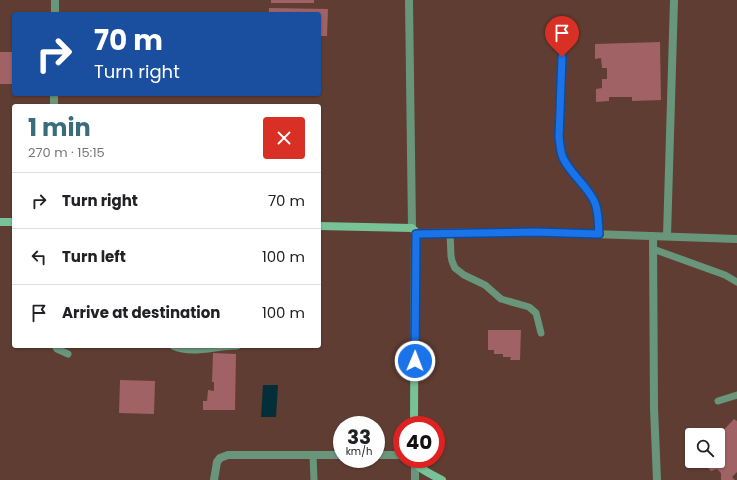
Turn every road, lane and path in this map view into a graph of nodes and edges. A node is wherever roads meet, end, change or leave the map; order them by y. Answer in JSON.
{"nodes":[{"id":1,"x":55,"y":0,"type":"edge"},
{"id":2,"x":409,"y":0,"type":"edge"},
{"id":3,"x":674,"y":0,"type":"edge"},
{"id":4,"x":55,"y":12,"type":"edge"},
{"id":5,"x":562,"y":57,"type":"dead end"},
{"id":6,"x":0,"y":222,"type":"edge"},
{"id":7,"x":12,"y":222,"type":"edge"},
{"id":8,"x":321,"y":226,"type":"edge"},
{"id":9,"x":414,"y":231,"type":"junction"},
{"id":10,"x":450,"y":233,"type":"junction"},
{"id":11,"x":599,"y":234,"type":"junction"},
{"id":12,"x":653,"y":236,"type":"junction"},
{"id":13,"x":667,"y":236,"type":"junction"},
{"id":14,"x":737,"y":238,"type":"edge"},
{"id":15,"x":653,"y":249,"type":"junction"},
{"id":16,"x":737,"y":282,"type":"edge"},
{"id":17,"x":541,"y":333,"type":"dead end"},
{"id":18,"x":57,"y":348,"type":"edge"},
{"id":19,"x":178,"y":348,"type":"edge"},
{"id":20,"x":217,"y":348,"type":"edge"},
{"id":21,"x":68,"y":354,"type":"dead end"},
{"id":22,"x":737,"y":395,"type":"edge"},
{"id":23,"x":718,"y":401,"type":"dead end"},
{"id":24,"x":414,"y":416,"type":"edge"},
{"id":25,"x":313,"y":455,"type":"junction"},
{"id":26,"x":333,"y":455,"type":"edge"},
{"id":27,"x":414,"y":468,"type":"edge"},
{"id":28,"x":424,"y":468,"type":"edge"},
{"id":29,"x":214,"y":480,"type":"edge"},
{"id":30,"x":314,"y":480,"type":"edge"},
{"id":31,"x":415,"y":480,"type":"edge"},
{"id":32,"x":442,"y":480,"type":"edge"},
{"id":33,"x":656,"y":480,"type":"edge"}],
"edges":[{"from":1,"to":4,"type":"street"},
{"from":2,"to":9,"type":"street"},
{"from":3,"to":13,"type":"street"},
{"from":5,"to":11,"type":"lane"},
{"from":6,"to":7,"type":"street"},
{"from":8,"to":9,"type":"street"},
{"from":9,"to":10,"type":"street"},
{"from":9,"to":24,"type":"street"},
{"from":10,"to":11,"type":"street"},
{"from":10,"to":17,"type":"lane"},
{"from":11,"to":12,"type":"street"},
{"from":12,"to":13,"type":"street"},
{"from":12,"to":15,"type":"street"},
{"from":13,"to":14,"type":"street"},
{"from":15,"to":16,"type":"lane"},
{"from":15,"to":33,"type":"street"},
{"from":18,"to":21,"type":"lane"},
{"from":19,"to":20,"type":"lane"},
{"from":22,"to":23,"type":"lane"},
{"from":25,"to":26,"type":"street"},
{"from":25,"to":29,"type":"street"},
{"from":25,"to":30,"type":"lane"},
{"from":27,"to":31,"type":"street"},
{"from":28,"to":32,"type":"street"}]}
